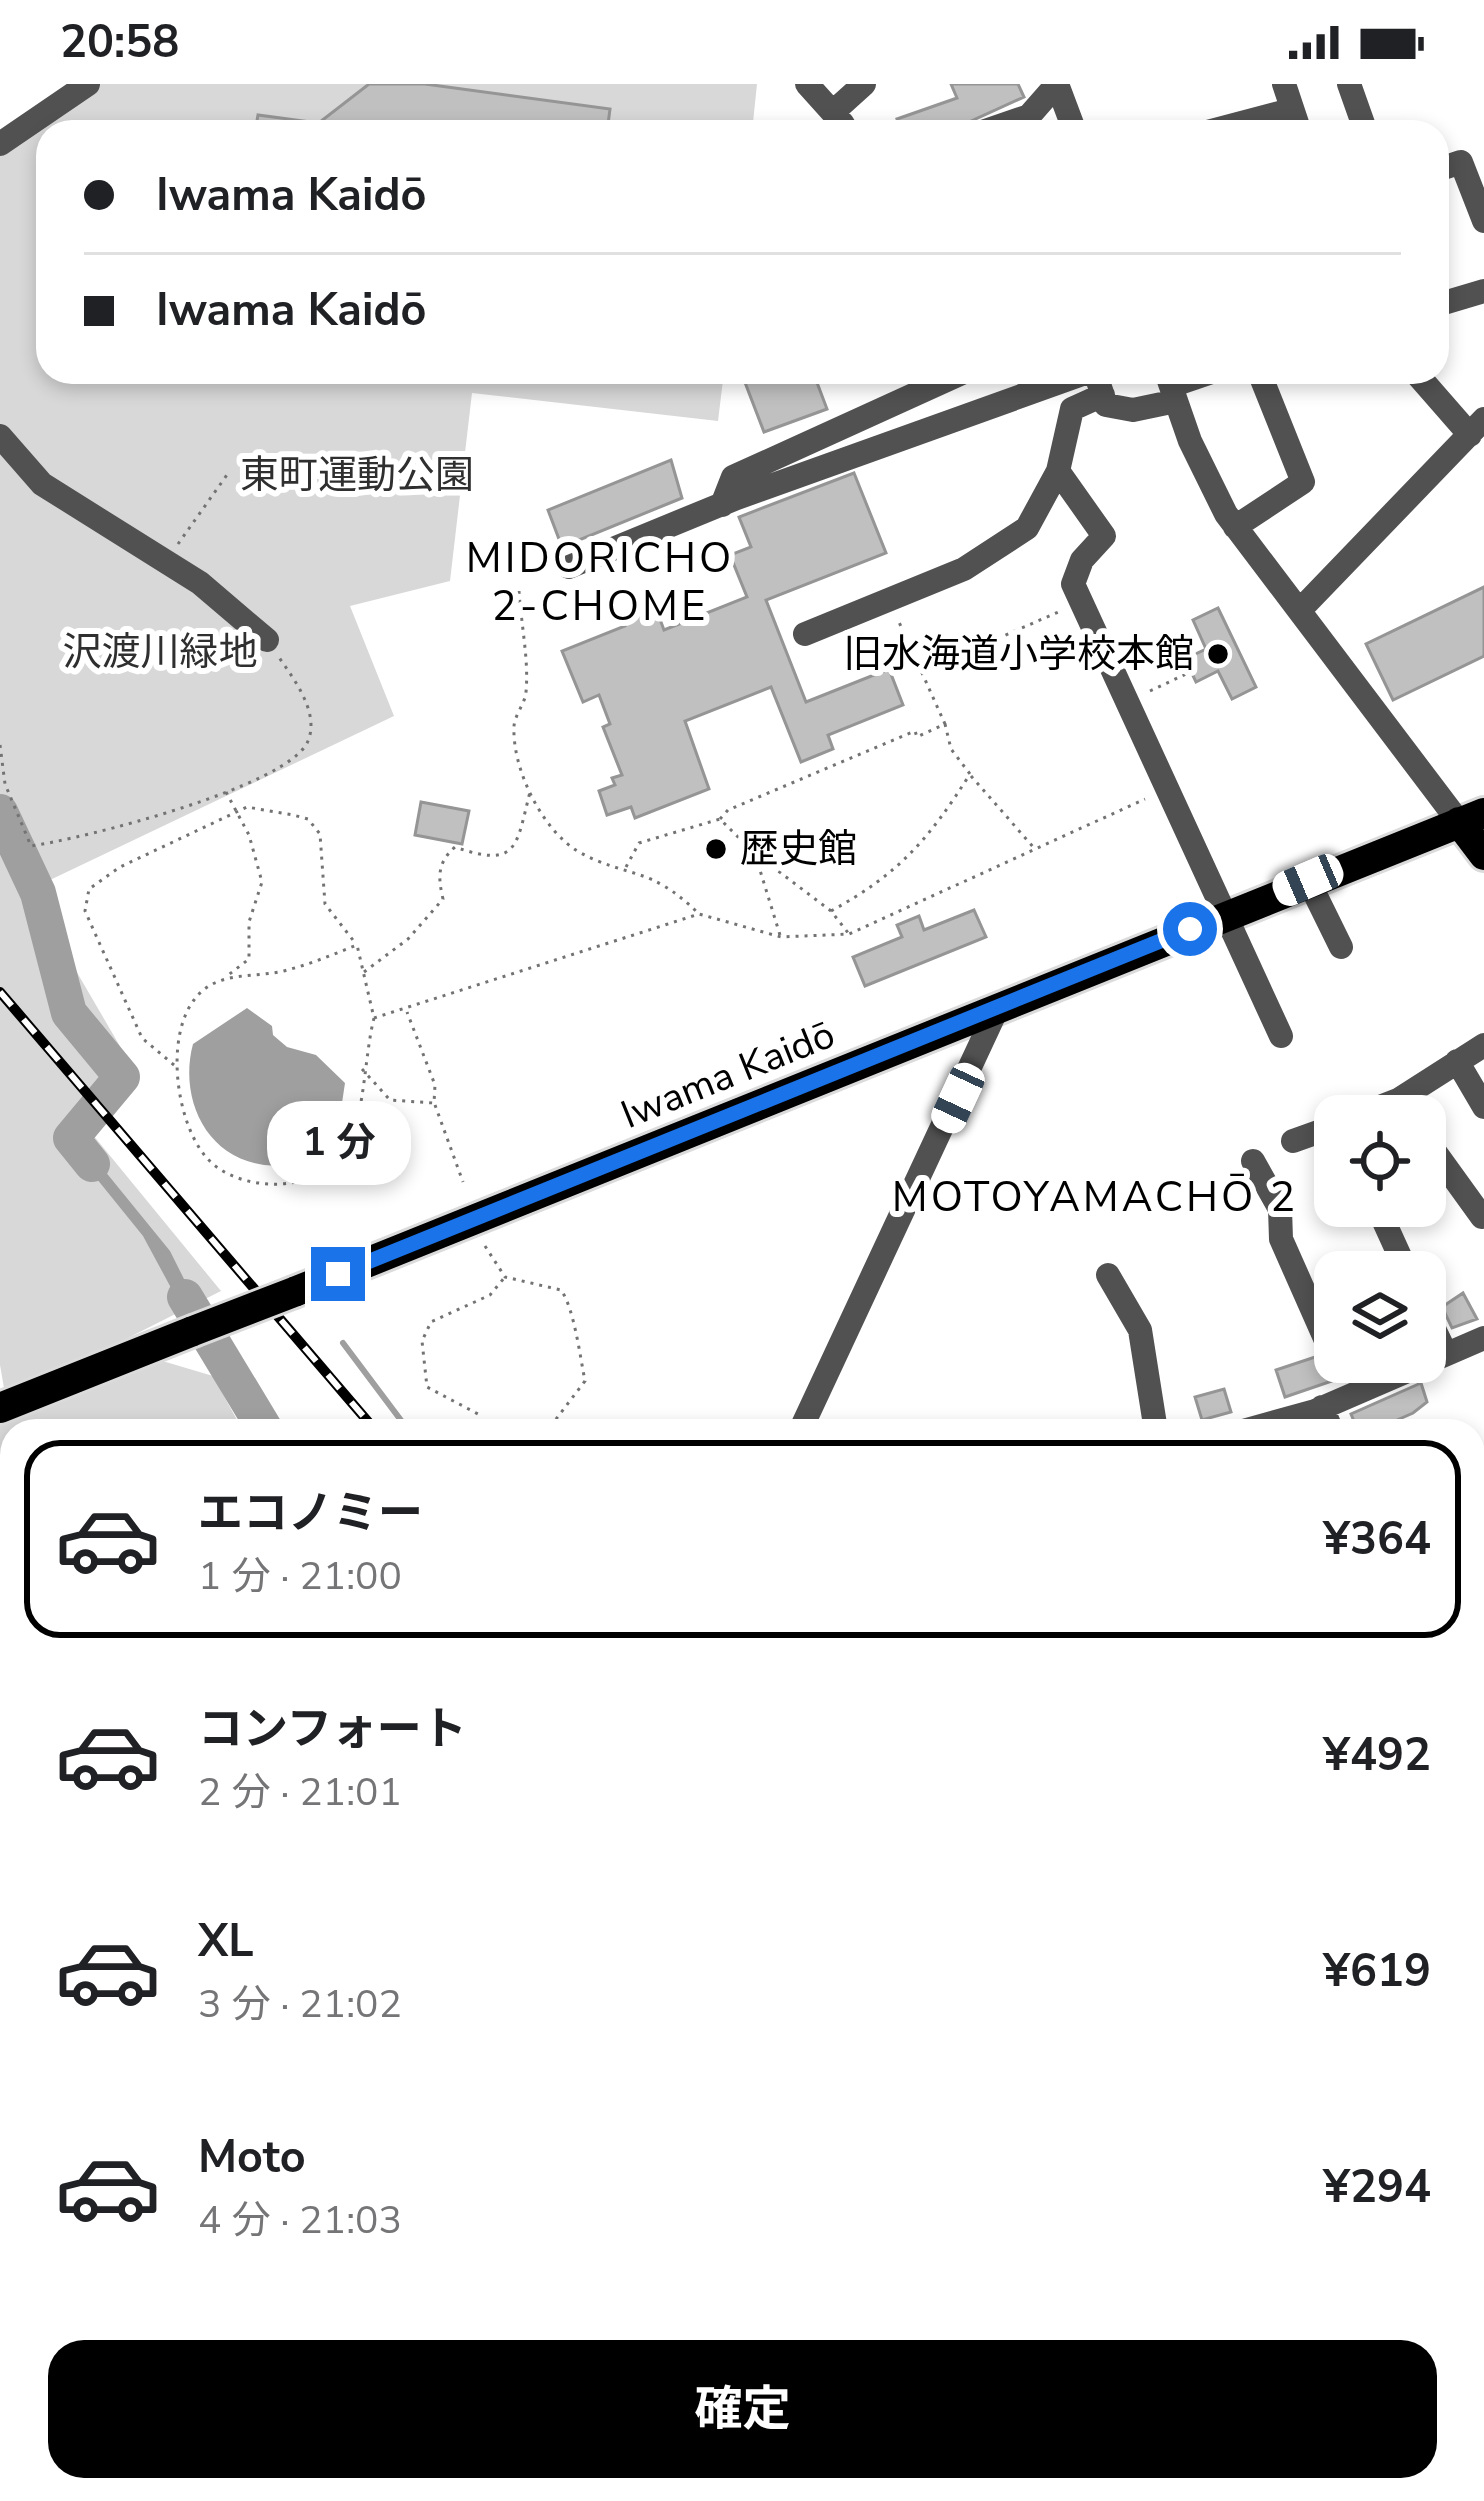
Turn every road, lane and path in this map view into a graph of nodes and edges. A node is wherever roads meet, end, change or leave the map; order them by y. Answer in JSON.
{"nodes":[{"id":1,"x":88,"y":84,"type":"edge"},
{"id":2,"x":807,"y":84,"type":"edge"},
{"id":3,"x":864,"y":84,"type":"edge"},
{"id":4,"x":1057,"y":84,"type":"edge"},
{"id":5,"x":1284,"y":84,"type":"edge"},
{"id":6,"x":1349,"y":84,"type":"edge"},
{"id":7,"x":1017,"y":120,"type":"edge"},
{"id":8,"x":1070,"y":120,"type":"edge"},
{"id":9,"x":1295,"y":120,"type":"edge"},
{"id":10,"x":1362,"y":120,"type":"edge"},
{"id":11,"x":0,"y":144,"type":"edge"},
{"id":12,"x":1449,"y":166,"type":"edge"},
{"id":13,"x":1484,"y":221,"type":"edge"},
{"id":14,"x":1484,"y":291,"type":"edge"},
{"id":15,"x":1449,"y":301,"type":"edge"},
{"id":16,"x":938,"y":384,"type":"edge"},
{"id":17,"x":1084,"y":384,"type":"edge"},
{"id":18,"x":1093,"y":384,"type":"edge"},
{"id":19,"x":1098,"y":384,"type":"edge"},
{"id":20,"x":1264,"y":384,"type":"edge"},
{"id":21,"x":1429,"y":384,"type":"edge"},
{"id":22,"x":1171,"y":386,"type":"edge"},
{"id":23,"x":1477,"y":427,"type":"edge"},
{"id":24,"x":0,"y":436,"type":"edge"},
{"id":25,"x":1058,"y":471,"type":"junction"},
{"id":26,"x":229,"y":472,"type":"dead end"},
{"id":27,"x":722,"y":505,"type":"junction"},
{"id":28,"x":190,"y":527,"type":"dead end"},
{"id":29,"x":1235,"y":527,"type":"junction"},
{"id":30,"x":569,"y":567,"type":"dead end"},
{"id":31,"x":519,"y":591,"type":"dead end"},
{"id":32,"x":889,"y":599,"type":"junction"},
{"id":33,"x":1082,"y":602,"type":"junction"},
{"id":34,"x":1301,"y":609,"type":"junction"},
{"id":35,"x":806,"y":634,"type":"dead end"},
{"id":36,"x":267,"y":640,"type":"joint"},
{"id":37,"x":921,"y":671,"type":"junction"},
{"id":38,"x":1186,"y":674,"type":"dead end"},
{"id":39,"x":1128,"y":701,"type":"junction"},
{"id":40,"x":945,"y":724,"type":"junction"},
{"id":41,"x":0,"y":746,"type":"edge"},
{"id":42,"x":970,"y":775,"type":"junction"},
{"id":43,"x":1169,"y":788,"type":"junction"},
{"id":44,"x":530,"y":790,"type":"junction"},
{"id":45,"x":226,"y":792,"type":"junction"},
{"id":46,"x":235,"y":812,"type":"junction"},
{"id":47,"x":1471,"y":817,"type":"edge"},
{"id":48,"x":720,"y":819,"type":"junction"},
{"id":49,"x":1035,"y":849,"type":"junction"},
{"id":50,"x":755,"y":854,"type":"junction"},
{"id":51,"x":1484,"y":855,"type":"edge"},
{"id":52,"x":626,"y":867,"type":"junction"},
{"id":53,"x":1308,"y":880,"type":"junction"},
{"id":54,"x":831,"y":911,"type":"junction"},
{"id":55,"x":699,"y":914,"type":"junction"},
{"id":56,"x":1228,"y":914,"type":"junction"},
{"id":57,"x":849,"y":934,"type":"junction"},
{"id":58,"x":781,"y":937,"type":"junction"},
{"id":59,"x":357,"y":945,"type":"junction"},
{"id":60,"x":1341,"y":946,"type":"dead end"},
{"id":61,"x":364,"y":972,"type":"junction"},
{"id":62,"x":225,"y":977,"type":"junction"},
{"id":63,"x":997,"y":1009,"type":"junction"},
{"id":64,"x":406,"y":1010,"type":"junction"},
{"id":65,"x":374,"y":1018,"type":"junction"},
{"id":66,"x":1281,"y":1036,"type":"dead end"},
{"id":67,"x":1484,"y":1046,"type":"edge"},
{"id":68,"x":1457,"y":1061,"type":"junction"},
{"id":69,"x":176,"y":1066,"type":"junction"},
{"id":70,"x":362,"y":1069,"type":"junction"},
{"id":71,"x":1418,"y":1095,"type":"edge"},
{"id":72,"x":434,"y":1103,"type":"junction"},
{"id":73,"x":1484,"y":1107,"type":"edge"},
{"id":74,"x":1314,"y":1134,"type":"edge"},
{"id":75,"x":1293,"y":1141,"type":"dead end"},
{"id":76,"x":1252,"y":1161,"type":"dead end"},
{"id":77,"x":1446,"y":1167,"type":"edge"},
{"id":78,"x":463,"y":1182,"type":"dead end"},
{"id":79,"x":1482,"y":1217,"type":"edge"},
{"id":80,"x":485,"y":1246,"type":"dead end"},
{"id":81,"x":1108,"y":1274,"type":"dead end"},
{"id":82,"x":505,"y":1277,"type":"junction"},
{"id":83,"x":1314,"y":1314,"type":"edge"},
{"id":84,"x":1484,"y":1338,"type":"edge"},
{"id":85,"x":1446,"y":1354,"type":"edge"},
{"id":86,"x":1345,"y":1383,"type":"edge"},
{"id":87,"x":1380,"y":1383,"type":"edge"},
{"id":88,"x":1351,"y":1396,"type":"junction"},
{"id":89,"x":0,"y":1408,"type":"edge"},
{"id":90,"x":479,"y":1419,"type":"edge"},
{"id":91,"x":556,"y":1419,"type":"edge"},
{"id":92,"x":806,"y":1419,"type":"edge"},
{"id":93,"x":1154,"y":1419,"type":"edge"},
{"id":94,"x":1327,"y":1419,"type":"edge"}],
"edges":[{"from":1,"to":11,"type":"street"},
{"from":2,"to":3,"type":"street"},
{"from":4,"to":7,"type":"street"},
{"from":4,"to":8,"type":"street"},
{"from":5,"to":9,"type":"street"},
{"from":6,"to":10,"type":"street"},
{"from":12,"to":13,"type":"street"},
{"from":14,"to":15,"type":"street"},
{"from":16,"to":27,"type":"street"},
{"from":17,"to":27,"type":"street"},
{"from":18,"to":25,"type":"street"},
{"from":19,"to":22,"type":"street"},
{"from":20,"to":29,"type":"street"},
{"from":21,"to":23,"type":"street"},
{"from":22,"to":29,"type":"street"},
{"from":23,"to":34,"type":"street"},
{"from":24,"to":36,"type":"street"},
{"from":25,"to":32,"type":"street"},
{"from":25,"to":33,"type":"street"},
{"from":26,"to":28,"type":"path"},
{"from":27,"to":30,"type":"street"},
{"from":29,"to":34,"type":"street"},
{"from":31,"to":44,"type":"path"},
{"from":32,"to":35,"type":"street"},
{"from":32,"to":37,"type":"path"},
{"from":33,"to":37,"type":"path"},
{"from":33,"to":39,"type":"street"},
{"from":34,"to":47,"type":"street"},
{"from":36,"to":45,"type":"path"},
{"from":37,"to":40,"type":"path"},
{"from":38,"to":39,"type":"path"},
{"from":39,"to":43,"type":"street"},
{"from":40,"to":42,"type":"path"},
{"from":40,"to":48,"type":"path"},
{"from":41,"to":45,"type":"path"},
{"from":42,"to":49,"type":"path"},
{"from":42,"to":54,"type":"path"},
{"from":43,"to":49,"type":"path"},
{"from":43,"to":56,"type":"street"},
{"from":44,"to":52,"type":"path"},
{"from":44,"to":61,"type":"path"},
{"from":45,"to":46,"type":"path"},
{"from":46,"to":59,"type":"path"},
{"from":46,"to":62,"type":"path"},
{"from":46,"to":69,"type":"path"},
{"from":47,"to":51,"type":"main road"},
{"from":47,"to":53,"type":"main road","name":"Iwama Kaidō"},
{"from":48,"to":50,"type":"path"},
{"from":48,"to":52,"type":"path"},
{"from":49,"to":57,"type":"path"},
{"from":50,"to":54,"type":"path"},
{"from":50,"to":58,"type":"path"},
{"from":52,"to":55,"type":"path"},
{"from":53,"to":56,"type":"main road","name":"Iwama Kaidō"},
{"from":53,"to":60,"type":"street"},
{"from":54,"to":57,"type":"path"},
{"from":55,"to":58,"type":"path"},
{"from":55,"to":64,"type":"path"},
{"from":56,"to":63,"type":"main road","name":"Iwama Kaidō"},
{"from":56,"to":66,"type":"street"},
{"from":57,"to":58,"type":"path"},
{"from":59,"to":61,"type":"path"},
{"from":59,"to":62,"type":"path"},
{"from":61,"to":65,"type":"path"},
{"from":62,"to":69,"type":"path"},
{"from":63,"to":89,"type":"main road","name":"Iwama Kaidō","bridge":true},
{"from":63,"to":92,"type":"street"},
{"from":64,"to":65,"type":"path"},
{"from":64,"to":72,"type":"path"},
{"from":65,"to":70,"type":"path"},
{"from":67,"to":68,"type":"street"},
{"from":68,"to":71,"type":"street"},
{"from":68,"to":73,"type":"street"},
{"from":69,"to":70,"type":"path"},
{"from":70,"to":72,"type":"path"},
{"from":72,"to":78,"type":"path"},
{"from":74,"to":75,"type":"street"},
{"from":76,"to":83,"type":"street"},
{"from":77,"to":79,"type":"street"},
{"from":80,"to":82,"type":"path"},
{"from":81,"to":93,"type":"street"},
{"from":82,"to":90,"type":"path"},
{"from":82,"to":91,"type":"path"},
{"from":84,"to":85,"type":"street"},
{"from":86,"to":88,"type":"street"},
{"from":87,"to":88,"type":"street"},
{"from":88,"to":94,"type":"street"}]}
